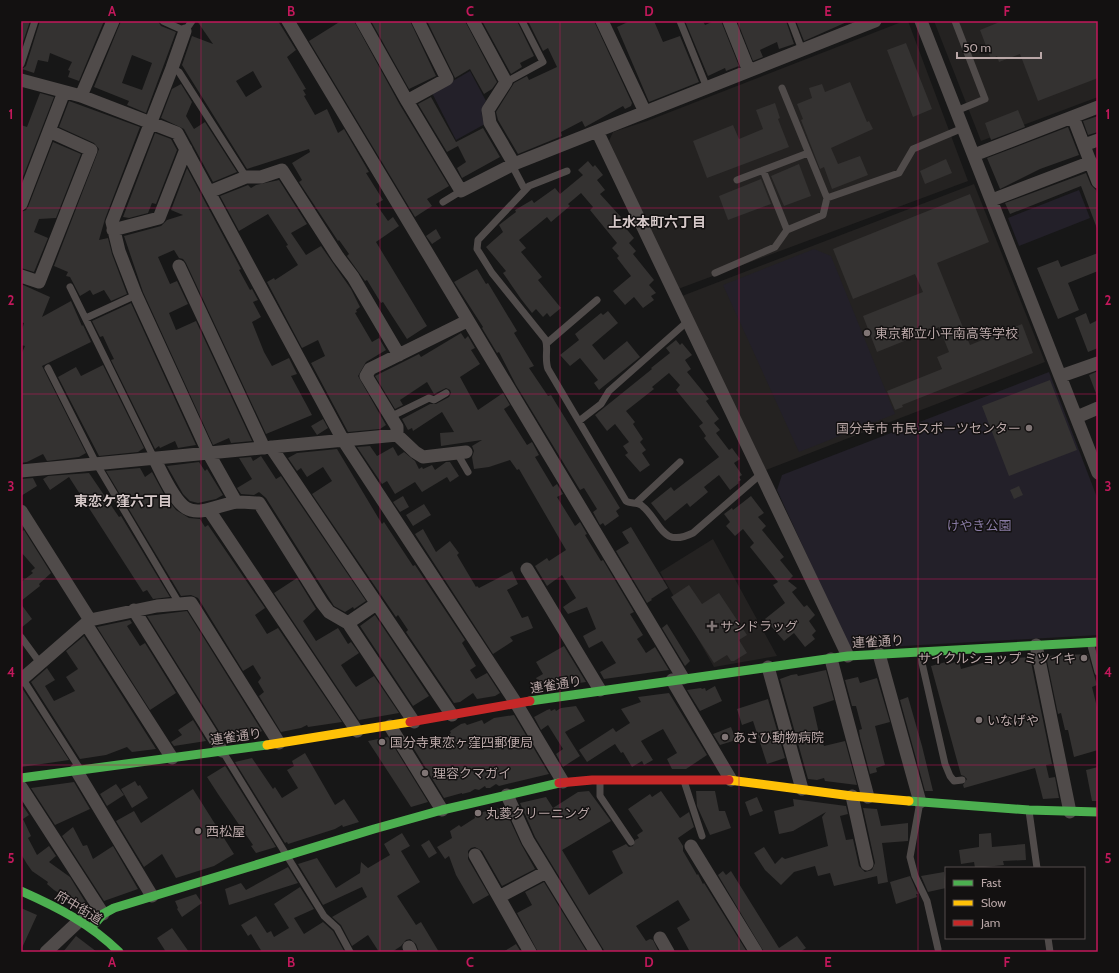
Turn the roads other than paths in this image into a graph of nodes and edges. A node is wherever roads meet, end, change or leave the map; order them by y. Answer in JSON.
{"nodes":[{"id":1,"x":35,"y":21,"type":"edge"},
{"id":2,"x":113,"y":21,"type":"edge"},
{"id":3,"x":163,"y":21,"type":"edge"},
{"id":4,"x":288,"y":21,"type":"edge"},
{"id":5,"x":362,"y":21,"type":"edge"},
{"id":6,"x":418,"y":21,"type":"edge"},
{"id":7,"x":473,"y":21,"type":"edge"},
{"id":8,"x":522,"y":21,"type":"edge"},
{"id":9,"x":602,"y":21,"type":"edge"},
{"id":10,"x":680,"y":21,"type":"edge"},
{"id":11,"x":730,"y":21,"type":"edge"},
{"id":12,"x":791,"y":21,"type":"edge"},
{"id":13,"x":875,"y":21,"type":"edge"},
{"id":14,"x":921,"y":21,"type":"edge"},
{"id":15,"x":955,"y":21,"type":"edge"},
{"id":16,"x":853,"y":25,"type":"edge"},
{"id":17,"x":188,"y":26,"type":"edge"},
{"id":18,"x":802,"y":50,"type":"junction"},
{"id":19,"x":21,"y":64,"type":"edge"},
{"id":20,"x":172,"y":68,"type":"junction"},
{"id":21,"x":749,"y":71,"type":"junction"},
{"id":22,"x":21,"y":80,"type":"edge"},
{"id":23,"x":506,"y":82,"type":"junction"},
{"id":24,"x":707,"y":88,"type":"junction"},
{"id":25,"x":782,"y":88,"type":"dead end"},
{"id":26,"x":64,"y":92,"type":"junction"},
{"id":27,"x":81,"y":96,"type":"junction"},
{"id":28,"x":407,"y":101,"type":"junction"},
{"id":29,"x":1098,"y":108,"type":"edge"},
{"id":30,"x":956,"y":111,"type":"junction"},
{"id":31,"x":645,"y":112,"type":"junction"},
{"id":32,"x":1073,"y":117,"type":"junction"},
{"id":33,"x":151,"y":122,"type":"junction"},
{"id":34,"x":963,"y":128,"type":"junction"},
{"id":35,"x":49,"y":131,"type":"junction"},
{"id":36,"x":597,"y":131,"type":"junction"},
{"id":37,"x":1098,"y":140,"type":"edge"},
{"id":38,"x":1084,"y":145,"type":"junction"},
{"id":39,"x":186,"y":149,"type":"junction"},
{"id":40,"x":808,"y":153,"type":"junction"},
{"id":41,"x":974,"y":155,"type":"junction"},
{"id":42,"x":1090,"y":162,"type":"junction"},
{"id":43,"x":514,"y":164,"type":"junction"},
{"id":44,"x":763,"y":170,"type":"junction"},
{"id":45,"x":567,"y":171,"type":"dead end"},
{"id":46,"x":246,"y":178,"type":"junction"},
{"id":47,"x":737,"y":180,"type":"dead end"},
{"id":48,"x":1098,"y":182,"type":"edge"},
{"id":49,"x":525,"y":190,"type":"junction"},
{"id":50,"x":461,"y":191,"type":"junction"},
{"id":51,"x":209,"y":192,"type":"junction"},
{"id":52,"x":826,"y":198,"type":"junction"},
{"id":53,"x":992,"y":200,"type":"junction"},
{"id":54,"x":443,"y":202,"type":"dead end"},
{"id":55,"x":21,"y":204,"type":"edge"},
{"id":56,"x":113,"y":230,"type":"junction"},
{"id":57,"x":787,"y":230,"type":"junction"},
{"id":58,"x":179,"y":266,"type":"dead end"},
{"id":59,"x":715,"y":273,"type":"dead end"},
{"id":60,"x":21,"y":276,"type":"edge"},
{"id":61,"x":70,"y":287,"type":"dead end"},
{"id":62,"x":136,"y":295,"type":"junction"},
{"id":63,"x":597,"y":300,"type":"dead end"},
{"id":64,"x":86,"y":318,"type":"junction"},
{"id":65,"x":467,"y":321,"type":"junction"},
{"id":66,"x":688,"y":321,"type":"junction"},
{"id":67,"x":547,"y":343,"type":"junction"},
{"id":68,"x":399,"y":355,"type":"junction"},
{"id":69,"x":1098,"y":363,"type":"edge"},
{"id":70,"x":48,"y":368,"type":"dead end"},
{"id":71,"x":1061,"y":376,"type":"junction"},
{"id":72,"x":446,"y":393,"type":"dead end"},
{"id":73,"x":1098,"y":408,"type":"edge"},
{"id":74,"x":390,"y":417,"type":"junction"},
{"id":75,"x":1077,"y":417,"type":"junction"},
{"id":76,"x":579,"y":421,"type":"junction"},
{"id":77,"x":397,"y":435,"type":"junction"},
{"id":78,"x":343,"y":440,"type":"junction"},
{"id":79,"x":268,"y":448,"type":"junction"},
{"id":80,"x":461,"y":452,"type":"joint"},
{"id":81,"x":209,"y":454,"type":"junction"},
{"id":82,"x":154,"y":458,"type":"junction"},
{"id":83,"x":680,"y":462,"type":"dead end"},
{"id":84,"x":96,"y":463,"type":"junction"},
{"id":85,"x":21,"y":471,"type":"edge"},
{"id":86,"x":468,"y":472,"type":"dead end"},
{"id":87,"x":762,"y":473,"type":"junction"},
{"id":88,"x":1098,"y":473,"type":"edge"},
{"id":89,"x":236,"y":502,"type":"junction"},
{"id":90,"x":636,"y":503,"type":"junction"},
{"id":91,"x":209,"y":510,"type":"junction"},
{"id":92,"x":23,"y":519,"type":"edge"},
{"id":93,"x":527,"y":570,"type":"dead end"},
{"id":94,"x":179,"y":604,"type":"junction"},
{"id":95,"x":376,"y":604,"type":"junction"},
{"id":96,"x":134,"y":610,"type":"junction"},
{"id":97,"x":88,"y":622,"type":"junction"},
{"id":98,"x":348,"y":623,"type":"junction"},
{"id":99,"x":21,"y":637,"type":"edge"},
{"id":100,"x":1094,"y":642,"type":"edge"},
{"id":101,"x":1036,"y":645,"type":"junction"},
{"id":102,"x":921,"y":652,"type":"junction"},
{"id":103,"x":879,"y":654,"type":"junction"},
{"id":104,"x":848,"y":656,"type":"junction"},
{"id":105,"x":831,"y":659,"type":"junction"},
{"id":106,"x":40,"y":663,"type":"junction"},
{"id":107,"x":768,"y":667,"type":"junction"},
{"id":108,"x":1098,"y":672,"type":"edge"},
{"id":109,"x":22,"y":679,"type":"edge"},
{"id":110,"x":677,"y":679,"type":"junction"},
{"id":111,"x":600,"y":690,"type":"junction"},
{"id":112,"x":516,"y":703,"type":"junction"},
{"id":113,"x":452,"y":715,"type":"junction"},
{"id":114,"x":414,"y":722,"type":"junction"},
{"id":115,"x":390,"y":726,"type":"junction"},
{"id":116,"x":357,"y":732,"type":"junction"},
{"id":117,"x":279,"y":743,"type":"junction"},
{"id":118,"x":222,"y":751,"type":"junction"},
{"id":119,"x":172,"y":758,"type":"junction"},
{"id":120,"x":79,"y":770,"type":"junction"},
{"id":121,"x":21,"y":778,"type":"edge"},
{"id":122,"x":600,"y":780,"type":"junction"},
{"id":123,"x":684,"y":780,"type":"junction"},
{"id":124,"x":731,"y":780,"type":"junction"},
{"id":125,"x":962,"y":780,"type":"dead end"},
{"id":126,"x":563,"y":782,"type":"junction"},
{"id":127,"x":21,"y":788,"type":"edge"},
{"id":128,"x":802,"y":789,"type":"junction"},
{"id":129,"x":507,"y":795,"type":"junction"},
{"id":130,"x":852,"y":796,"type":"junction"},
{"id":131,"x":868,"y":797,"type":"junction"},
{"id":132,"x":920,"y":802,"type":"junction"},
{"id":133,"x":442,"y":810,"type":"junction"},
{"id":134,"x":1029,"y":810,"type":"junction"},
{"id":135,"x":1070,"y":812,"type":"junction"},
{"id":136,"x":1098,"y":812,"type":"edge"},
{"id":137,"x":702,"y":836,"type":"dead end"},
{"id":138,"x":631,"y":842,"type":"dead end"},
{"id":139,"x":690,"y":846,"type":"dead end"},
{"id":140,"x":287,"y":855,"type":"junction"},
{"id":141,"x":475,"y":855,"type":"dead end"},
{"id":142,"x":868,"y":864,"type":"dead end"},
{"id":143,"x":1037,"y":867,"type":"edge"},
{"id":144,"x":546,"y":872,"type":"junction"},
{"id":145,"x":21,"y":891,"type":"edge"},
{"id":146,"x":152,"y":896,"type":"junction"},
{"id":147,"x":499,"y":896,"type":"junction"},
{"id":148,"x":103,"y":914,"type":"junction"},
{"id":149,"x":80,"y":920,"type":"junction"},
{"id":150,"x":92,"y":927,"type":"junction"},
{"id":151,"x":660,"y":938,"type":"dead end"},
{"id":152,"x":1048,"y":939,"type":"edge"},
{"id":153,"x":938,"y":949,"type":"dead end"},
{"id":154,"x":46,"y":952,"type":"edge"},
{"id":155,"x":119,"y":952,"type":"edge"},
{"id":156,"x":350,"y":952,"type":"edge"},
{"id":157,"x":530,"y":952,"type":"edge"},
{"id":158,"x":596,"y":952,"type":"edge"},
{"id":159,"x":668,"y":952,"type":"edge"},
{"id":160,"x":756,"y":952,"type":"edge"},
{"id":161,"x":1050,"y":952,"type":"edge"}],
"edges":[{"from":1,"to":19,"type":"lane"},
{"from":2,"to":27,"type":"street"},
{"from":3,"to":17,"type":"lane"},
{"from":4,"to":65,"type":"street"},
{"from":5,"to":28,"type":"street"},
{"from":6,"to":28,"type":"street"},
{"from":7,"to":23,"type":"street"},
{"from":8,"to":23,"type":"lane"},
{"from":9,"to":31,"type":"street"},
{"from":10,"to":24,"type":"lane"},
{"from":11,"to":21,"type":"street"},
{"from":12,"to":18,"type":"lane"},
{"from":13,"to":16,"type":"street"},
{"from":14,"to":30,"type":"street"},
{"from":15,"to":30,"type":"lane"},
{"from":16,"to":18,"type":"street"},
{"from":17,"to":20,"type":"street"},
{"from":18,"to":21,"type":"street"},
{"from":20,"to":33,"type":"street"},
{"from":20,"to":46,"type":"lane"},
{"from":21,"to":24,"type":"street"},
{"from":22,"to":26,"type":"street"},
{"from":23,"to":43,"type":"street"},
{"from":24,"to":31,"type":"street"},
{"from":25,"to":40,"type":"lane"},
{"from":26,"to":27,"type":"street"},
{"from":26,"to":35,"type":"street"},
{"from":27,"to":33,"type":"street"},
{"from":28,"to":50,"type":"street"},
{"from":29,"to":32,"type":"street"},
{"from":30,"to":34,"type":"street"},
{"from":31,"to":36,"type":"street"},
{"from":32,"to":38,"type":"street"},
{"from":32,"to":41,"type":"street"},
{"from":33,"to":39,"type":"street"},
{"from":33,"to":56,"type":"street"},
{"from":34,"to":41,"type":"street"},
{"from":34,"to":52,"type":"lane"},
{"from":35,"to":55,"type":"street"},
{"from":35,"to":60,"type":"street"},
{"from":36,"to":43,"type":"street"},
{"from":36,"to":66,"type":"street"},
{"from":37,"to":38,"type":"street"},
{"from":38,"to":42,"type":"street"},
{"from":39,"to":51,"type":"street"},
{"from":39,"to":56,"type":"street"},
{"from":40,"to":44,"type":"lane"},
{"from":40,"to":52,"type":"lane"},
{"from":41,"to":53,"type":"street"},
{"from":42,"to":48,"type":"street"},
{"from":42,"to":53,"type":"street"},
{"from":43,"to":49,"type":"lane"},
{"from":43,"to":50,"type":"street"},
{"from":44,"to":47,"type":"lane"},
{"from":44,"to":57,"type":"lane"},
{"from":45,"to":49,"type":"lane"},
{"from":46,"to":51,"type":"street"},
{"from":46,"to":68,"type":"street"},
{"from":49,"to":67,"type":"lane"},
{"from":50,"to":54,"type":"lane"},
{"from":51,"to":78,"type":"street"},
{"from":52,"to":57,"type":"lane"},
{"from":53,"to":71,"type":"street"},
{"from":56,"to":62,"type":"street"},
{"from":57,"to":59,"type":"lane"},
{"from":58,"to":79,"type":"street"},
{"from":61,"to":64,"type":"lane"},
{"from":62,"to":64,"type":"lane"},
{"from":62,"to":81,"type":"street"},
{"from":63,"to":67,"type":"lane"},
{"from":64,"to":82,"type":"lane"},
{"from":65,"to":68,"type":"street"},
{"from":65,"to":110,"type":"street"},
{"from":66,"to":76,"type":"lane"},
{"from":66,"to":87,"type":"street"},
{"from":67,"to":76,"type":"lane"},
{"from":68,"to":74,"type":"street"},
{"from":69,"to":71,"type":"street"},
{"from":70,"to":84,"type":"lane"},
{"from":71,"to":75,"type":"street"},
{"from":72,"to":74,"type":"lane"},
{"from":73,"to":75,"type":"street"},
{"from":74,"to":77,"type":"street"},
{"from":75,"to":88,"type":"street"},
{"from":76,"to":90,"type":"lane"},
{"from":77,"to":78,"type":"street"},
{"from":77,"to":80,"type":"street"},
{"from":78,"to":79,"type":"street"},
{"from":78,"to":112,"type":"street"},
{"from":79,"to":81,"type":"street"},
{"from":79,"to":95,"type":"street"},
{"from":80,"to":86,"type":"lane"},
{"from":81,"to":82,"type":"street"},
{"from":81,"to":89,"type":"street"},
{"from":82,"to":84,"type":"street"},
{"from":82,"to":91,"type":"street"},
{"from":83,"to":90,"type":"lane"},
{"from":84,"to":85,"type":"street"},
{"from":84,"to":94,"type":"lane"},
{"from":87,"to":90,"type":"lane"},
{"from":87,"to":104,"type":"street"},
{"from":89,"to":91,"type":"street"},
{"from":89,"to":98,"type":"street"},
{"from":91,"to":116,"type":"street"},
{"from":92,"to":97,"type":"street"},
{"from":93,"to":111,"type":"street"},
{"from":94,"to":96,"type":"street"},
{"from":94,"to":117,"type":"street"},
{"from":95,"to":98,"type":"street"},
{"from":95,"to":113,"type":"street"},
{"from":96,"to":97,"type":"street"},
{"from":96,"to":118,"type":"street"},
{"from":97,"to":106,"type":"street"},
{"from":97,"to":119,"type":"street"},
{"from":98,"to":114,"type":"street"},
{"from":99,"to":106,"type":"lane"},
{"from":100,"to":101,"type":"main road","name":"連雀通り"},
{"from":100,"to":108,"type":"lane"},
{"from":101,"to":102,"type":"main road","name":"連雀通り"},
{"from":101,"to":135,"type":"street"},
{"from":102,"to":103,"type":"main road","name":"連雀通り"},
{"from":102,"to":125,"type":"lane"},
{"from":103,"to":104,"type":"main road","name":"連雀通り"},
{"from":103,"to":132,"type":"street"},
{"from":104,"to":105,"type":"main road","name":"連雀通り"},
{"from":105,"to":107,"type":"main road","name":"連雀通り"},
{"from":105,"to":131,"type":"street"},
{"from":106,"to":109,"type":"street"},
{"from":107,"to":110,"type":"main road","name":"連雀通り"},
{"from":107,"to":128,"type":"street"},
{"from":109,"to":120,"type":"lane"},
{"from":110,"to":111,"type":"main road","name":"連雀通り"},
{"from":110,"to":124,"type":"street"},
{"from":111,"to":112,"type":"main road","name":"連雀通り"},
{"from":112,"to":113,"type":"main road","name":"連雀通り"},
{"from":112,"to":126,"type":"street"},
{"from":113,"to":114,"type":"main road","name":"連雀通り"},
{"from":114,"to":115,"type":"main road","name":"連雀通り"},
{"from":115,"to":116,"type":"main road","name":"連雀通り"},
{"from":115,"to":133,"type":"street"},
{"from":116,"to":117,"type":"main road","name":"連雀通り"},
{"from":117,"to":118,"type":"main road","name":"連雀通り"},
{"from":118,"to":119,"type":"main road","name":"連雀通り"},
{"from":118,"to":140,"type":"lane"},
{"from":119,"to":120,"type":"main road","name":"連雀通り"},
{"from":120,"to":121,"type":"main road","name":"連雀通り"},
{"from":120,"to":146,"type":"street"},
{"from":122,"to":123,"type":"main road"},
{"from":122,"to":126,"type":"main road"},
{"from":122,"to":138,"type":"lane"},
{"from":123,"to":124,"type":"main road"},
{"from":123,"to":137,"type":"lane"},
{"from":124,"to":128,"type":"main road"},
{"from":126,"to":129,"type":"main road"},
{"from":127,"to":148,"type":"street"},
{"from":128,"to":130,"type":"main road"},
{"from":129,"to":133,"type":"main road"},
{"from":129,"to":144,"type":"street"},
{"from":130,"to":131,"type":"main road"},
{"from":130,"to":142,"type":"street"},
{"from":131,"to":132,"type":"main road"},
{"from":132,"to":134,"type":"main road"},
{"from":132,"to":153,"type":"lane"},
{"from":133,"to":140,"type":"main road"},
{"from":134,"to":135,"type":"main road"},
{"from":134,"to":143,"type":"lane"},
{"from":135,"to":136,"type":"main road"},
{"from":139,"to":160,"type":"street"},
{"from":140,"to":146,"type":"main road"},
{"from":140,"to":156,"type":"lane"},
{"from":141,"to":147,"type":"street"},
{"from":144,"to":147,"type":"street"},
{"from":144,"to":158,"type":"street"},
{"from":145,"to":149,"type":"main road","name":"府中街道"},
{"from":146,"to":148,"type":"main road"},
{"from":147,"to":157,"type":"street"},
{"from":148,"to":150,"type":"main road"},
{"from":149,"to":150,"type":"main road","name":"府中街道"},
{"from":149,"to":154,"type":"street"},
{"from":150,"to":155,"type":"main road","name":"府中街道"},
{"from":151,"to":159,"type":"street"},
{"from":152,"to":161,"type":"lane"}]}
